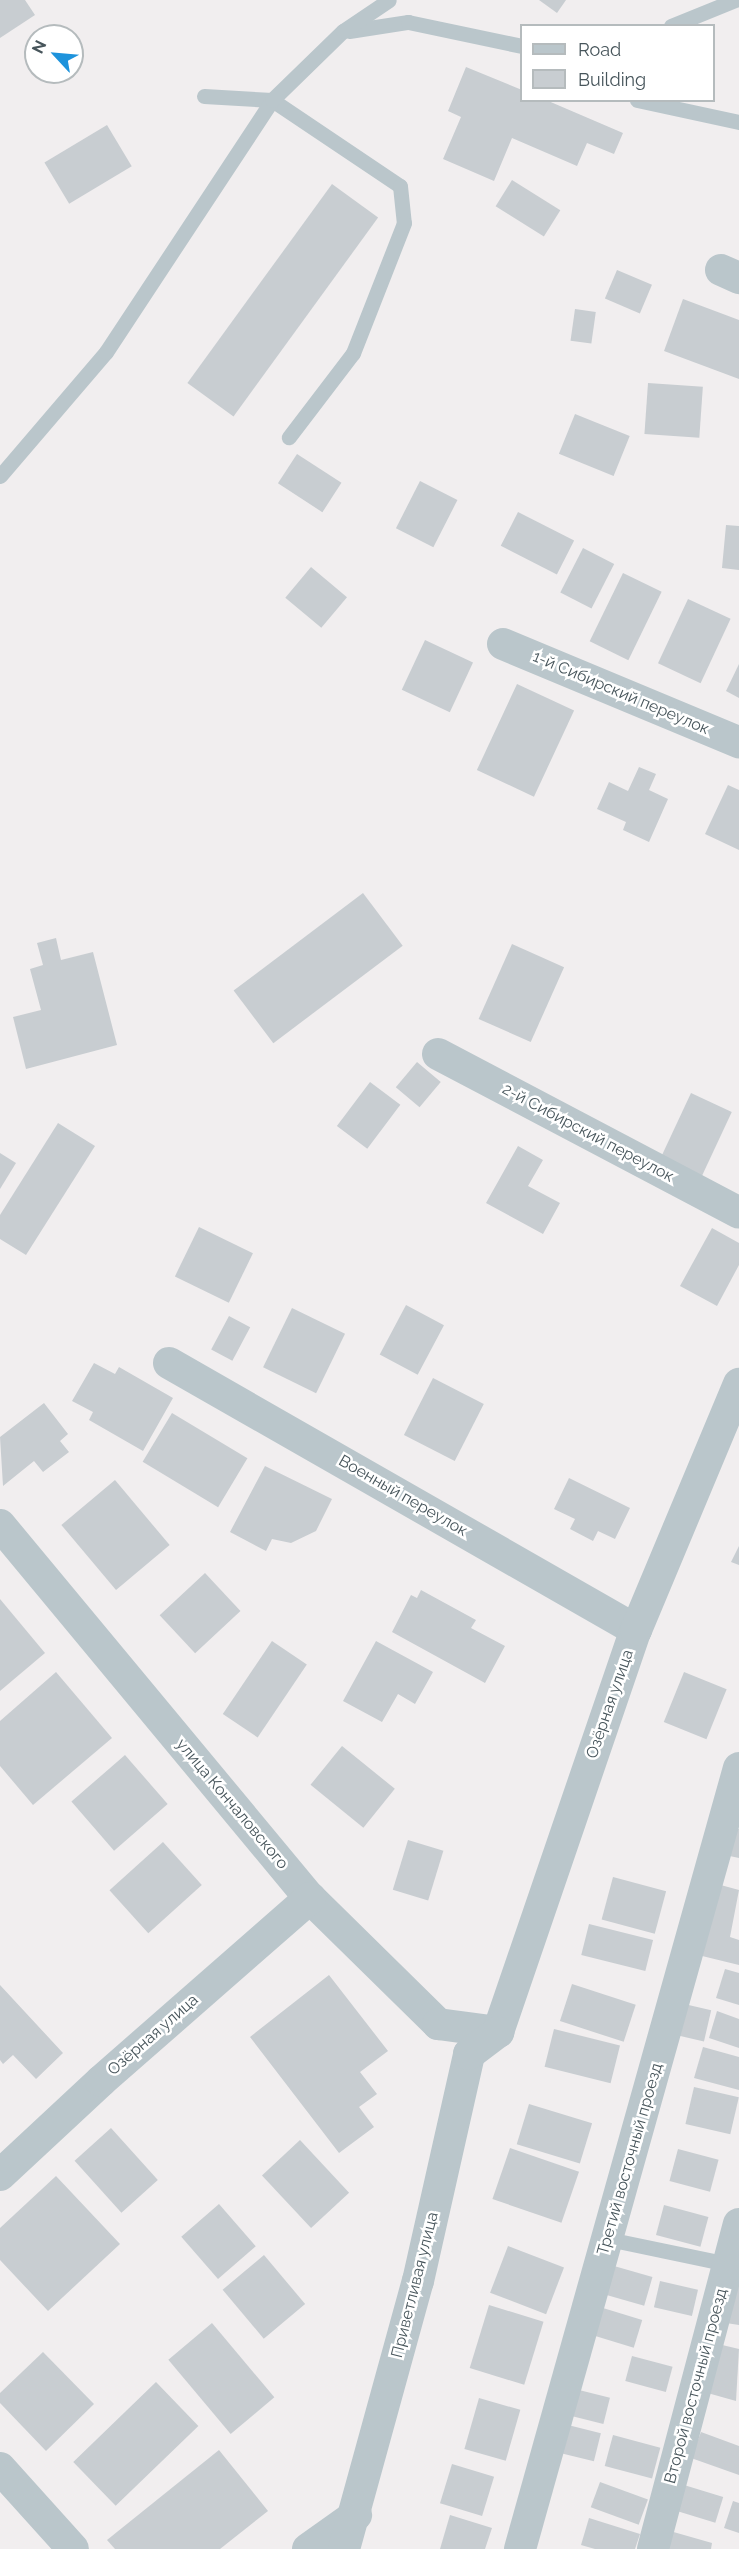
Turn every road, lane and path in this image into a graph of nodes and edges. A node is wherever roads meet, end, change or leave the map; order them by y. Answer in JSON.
{"nodes":[{"id":1,"x":389,"y":0,"type":"edge"},
{"id":2,"x":735,"y":0,"type":"edge"},
{"id":3,"x":676,"y":24,"type":"edge"},
{"id":4,"x":343,"y":32,"type":"junction"},
{"id":5,"x":520,"y":46,"type":"edge"},
{"id":6,"x":204,"y":96,"type":"dead end"},
{"id":7,"x":272,"y":100,"type":"junction"},
{"id":8,"x":646,"y":102,"type":"edge"},
{"id":9,"x":739,"y":122,"type":"edge"},
{"id":10,"x":289,"y":437,"type":"dead end"},
{"id":11,"x":0,"y":476,"type":"edge"},
{"id":12,"x":503,"y":644,"type":"dead end"},
{"id":13,"x":739,"y":742,"type":"edge"},
{"id":14,"x":438,"y":1054,"type":"dead end"},
{"id":15,"x":739,"y":1212,"type":"edge"},
{"id":16,"x":169,"y":1363,"type":"dead end"},
{"id":17,"x":739,"y":1384,"type":"edge"},
{"id":18,"x":0,"y":1526,"type":"edge"},
{"id":19,"x":10,"y":1558,"type":"edge"},
{"id":20,"x":636,"y":1630,"type":"junction"},
{"id":21,"x":739,"y":1768,"type":"edge"},
{"id":22,"x":310,"y":1898,"type":"junction"},
{"id":23,"x":498,"y":2031,"type":"junction"},
{"id":24,"x":0,"y":2175,"type":"edge"},
{"id":25,"x":608,"y":2240,"type":"junction"},
{"id":26,"x":735,"y":2246,"type":"edge"},
{"id":27,"x":0,"y":2468,"type":"edge"},
{"id":28,"x":356,"y":2515,"type":"junction"},
{"id":29,"x":74,"y":2549,"type":"edge"},
{"id":30,"x":308,"y":2549,"type":"edge"},
{"id":31,"x":344,"y":2549,"type":"edge"},
{"id":32,"x":520,"y":2549,"type":"edge"},
{"id":33,"x":653,"y":2549,"type":"edge"}],
"edges":[{"from":1,"to":4,"type":"lane"},
{"from":2,"to":3,"type":"lane"},
{"from":4,"to":5,"type":"lane"},
{"from":4,"to":7,"type":"lane"},
{"from":6,"to":7,"type":"lane"},
{"from":7,"to":10,"type":"lane"},
{"from":7,"to":11,"type":"lane"},
{"from":8,"to":9,"type":"lane"},
{"from":12,"to":13,"type":"street","name":"1-й Сибирский переулок"},
{"from":14,"to":15,"type":"street","name":"2-й Сибирский переулок"},
{"from":16,"to":20,"type":"street","name":"Военный переулок"},
{"from":17,"to":20,"type":"street","name":"Озёрная улица"},
{"from":18,"to":19,"type":"street","name":"улица Кончаловского"},
{"from":19,"to":22,"type":"street","name":"улица Кончаловского"},
{"from":20,"to":23,"type":"street","name":"Озёрная улица"},
{"from":21,"to":25,"type":"street","name":"Третий восточный проезд"},
{"from":22,"to":23,"type":"street","name":"улица Кончаловского"},
{"from":22,"to":24,"type":"street","name":"Озёрная улица"},
{"from":23,"to":28,"type":"street","name":"Приветливая улица"},
{"from":25,"to":26,"type":"lane"},
{"from":25,"to":32,"type":"street","name":"Третий восточный проезд"},
{"from":26,"to":33,"type":"street","name":"Второй восточный проезд"},
{"from":27,"to":29,"type":"street"},
{"from":28,"to":30,"type":"street"},
{"from":28,"to":31,"type":"street","name":"Приветливая улица"}]}
